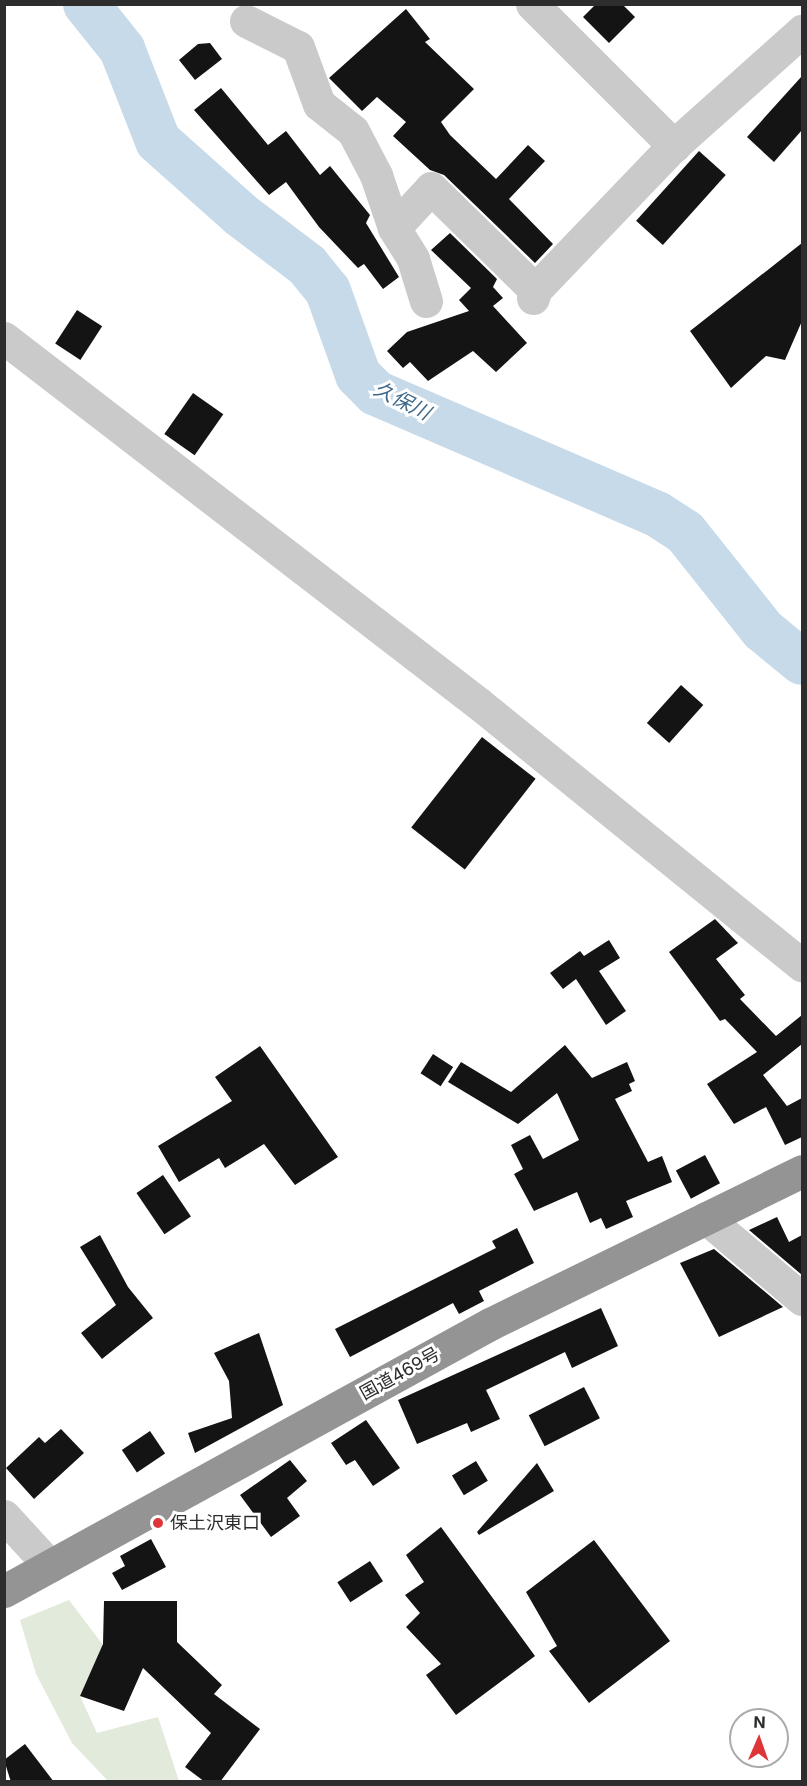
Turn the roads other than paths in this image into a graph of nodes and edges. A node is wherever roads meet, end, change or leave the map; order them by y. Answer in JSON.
{"nodes":[{"id":1,"x":532,"y":4,"type":"edge"},
{"id":2,"x":246,"y":21,"type":"dead end"},
{"id":3,"x":802,"y":31,"type":"edge"},
{"id":4,"x":674,"y":146,"type":"junction"},
{"id":5,"x":394,"y":228,"type":"junction"},
{"id":6,"x":426,"y":301,"type":"dead end"},
{"id":7,"x":4,"y":338,"type":"edge"},
{"id":8,"x":802,"y":965,"type":"edge"},
{"id":9,"x":802,"y":1171,"type":"edge"},
{"id":10,"x":706,"y":1218,"type":"junction"},
{"id":11,"x":802,"y":1299,"type":"edge"},
{"id":12,"x":4,"y":1516,"type":"edge"},
{"id":13,"x":50,"y":1566,"type":"junction"},
{"id":14,"x":4,"y":1592,"type":"edge"}],
"edges":[{"from":1,"to":4,"type":"street"},
{"from":2,"to":5,"type":"street"},
{"from":3,"to":4,"type":"street"},
{"from":4,"to":5,"type":"street"},
{"from":5,"to":6,"type":"street"},
{"from":7,"to":8,"type":"street"},
{"from":9,"to":10,"type":"highway","name":"国道469号"},
{"from":10,"to":11,"type":"street"},
{"from":10,"to":13,"type":"highway","name":"国道469号"},
{"from":12,"to":13,"type":"street"},
{"from":13,"to":14,"type":"highway","name":"国道469号"}]}
